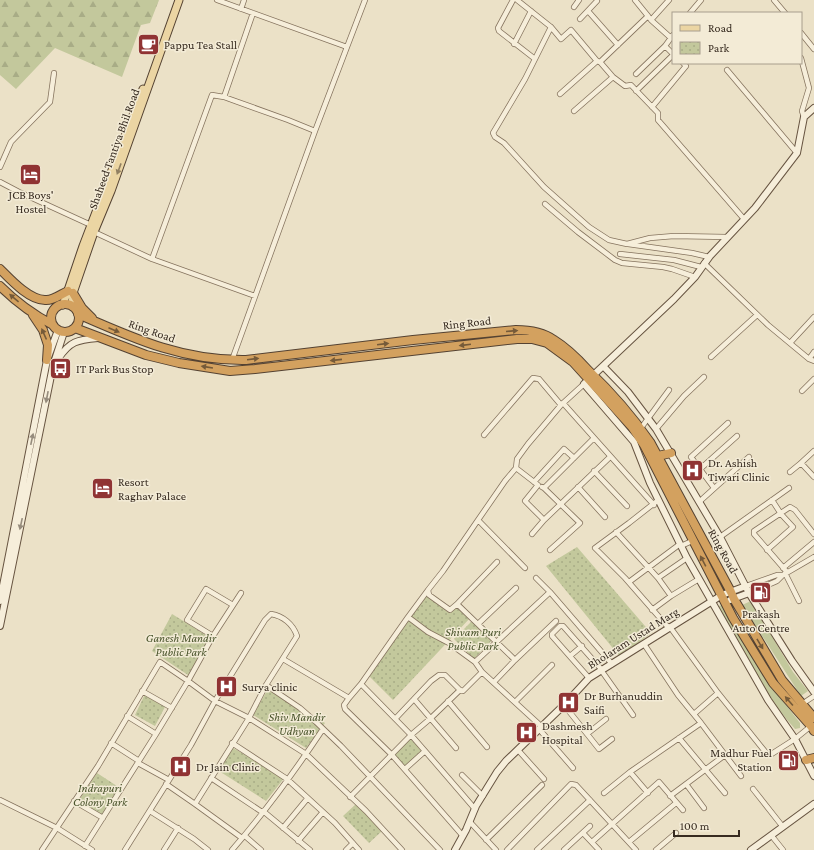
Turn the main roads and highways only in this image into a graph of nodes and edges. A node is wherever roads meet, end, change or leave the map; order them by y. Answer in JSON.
{"nodes":[{"id":1,"x":175,"y":0,"type":"edge"},
{"id":2,"x":179,"y":0,"type":"edge"},
{"id":3,"x":0,"y":270,"type":"edge"},
{"id":4,"x":0,"y":286,"type":"edge"},
{"id":5,"x":71,"y":292,"type":"junction"},
{"id":6,"x":59,"y":306,"type":"junction"},
{"id":7,"x":72,"y":306,"type":"junction"},
{"id":8,"x":31,"y":311,"type":"junction"},
{"id":9,"x":78,"y":314,"type":"junction"},
{"id":10,"x":97,"y":322,"type":"junction"},
{"id":11,"x":75,"y":328,"type":"junction"},
{"id":12,"x":58,"y":329,"type":"junction"},
{"id":13,"x":50,"y":363,"type":"road end"},
{"id":14,"x":589,"y":379,"type":"junction"},
{"id":15,"x":671,"y":453,"type":"road end"},
{"id":16,"x":658,"y":456,"type":"junction"},
{"id":17,"x":813,"y":725,"type":"edge"}],
"edges":[{"from":1,"to":5,"type":"main road","name":"Shaheed Tantiya Bhil Road"},
{"from":2,"to":5,"type":"main road","name":"Shaheed Tantiya Bhil Road","one_way":true},
{"from":3,"to":5,"type":"highway"},
{"from":3,"to":6,"type":"highway"},
{"from":8,"to":4,"type":"highway","one_way":true},
{"from":5,"to":6,"type":"main road","name":"Shaheed Tantiya Bhil Road"},
{"from":5,"to":7,"type":"main road","name":"Shaheed Tantiya Bhil Road"},
{"from":5,"to":10,"type":"highway"},
{"from":6,"to":7,"type":"highway"},
{"from":6,"to":12,"type":"highway"},
{"from":7,"to":9,"type":"highway"},
{"from":8,"to":12,"type":"highway"},
{"from":13,"to":8,"type":"highway","one_way":true},
{"from":9,"to":10,"type":"highway","name":"Ring Road"},
{"from":9,"to":11,"type":"highway"},
{"from":10,"to":14,"type":"highway","name":"Ring Road","one_way":true},
{"from":11,"to":12,"type":"highway"},
{"from":14,"to":11,"type":"highway","name":"Ring Road","one_way":true},
{"from":14,"to":16,"type":"highway","name":"Ring Road"},
{"from":17,"to":14,"type":"highway","name":"Ring Road","one_way":true},
{"from":15,"to":16,"type":"highway"},
{"from":16,"to":17,"type":"highway","name":"Ring Road","one_way":true}]}
